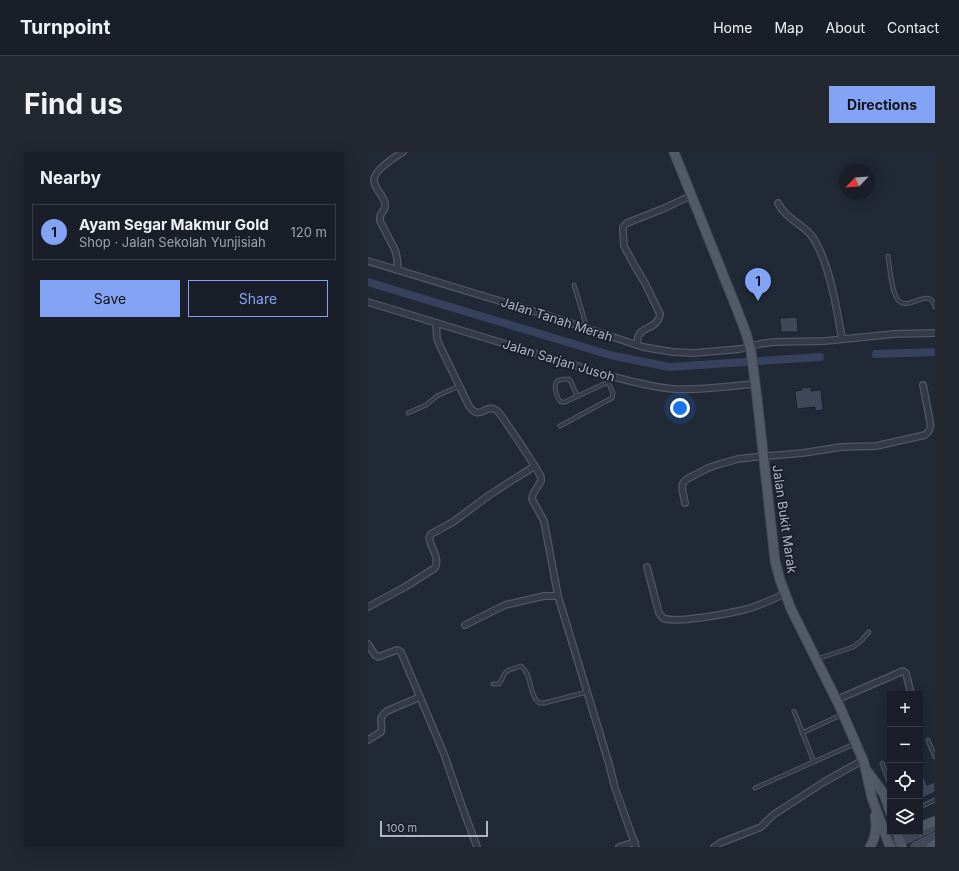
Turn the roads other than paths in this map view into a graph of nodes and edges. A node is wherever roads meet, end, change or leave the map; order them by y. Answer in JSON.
{"nodes":[{"id":1,"x":403,"y":152,"type":"edge"},
{"id":2,"x":674,"y":152,"type":"edge"},
{"id":3,"x":692,"y":195,"type":"junction"},
{"id":4,"x":778,"y":203,"type":"dead end"},
{"id":5,"x":888,"y":256,"type":"dead end"},
{"id":6,"x":368,"y":261,"type":"edge"},
{"id":7,"x":398,"y":270,"type":"junction"},
{"id":8,"x":574,"y":285,"type":"dead end"},
{"id":9,"x":368,"y":302,"type":"edge"},
{"id":10,"x":935,"y":307,"type":"edge"},
{"id":11,"x":436,"y":324,"type":"junction"},
{"id":12,"x":587,"y":328,"type":"junction"},
{"id":13,"x":935,"y":333,"type":"edge"},
{"id":14,"x":842,"y":339,"type":"junction"},
{"id":15,"x":637,"y":345,"type":"junction"},
{"id":16,"x":750,"y":349,"type":"junction"},
{"id":17,"x":609,"y":379,"type":"junction"},
{"id":18,"x":755,"y":381,"type":"junction"},
{"id":19,"x":923,"y":385,"type":"dead end"},
{"id":20,"x":459,"y":386,"type":"junction"},
{"id":21,"x":577,"y":396,"type":"junction"},
{"id":22,"x":408,"y":413,"type":"dead end"},
{"id":23,"x":560,"y":426,"type":"dead end"},
{"id":24,"x":763,"y":456,"type":"junction"},
{"id":25,"x":535,"y":466,"type":"junction"},
{"id":26,"x":685,"y":503,"type":"dead end"},
{"id":27,"x":647,"y":567,"type":"dead end"},
{"id":28,"x":784,"y":594,"type":"junction"},
{"id":29,"x":558,"y":596,"type":"junction"},
{"id":30,"x":368,"y":607,"type":"edge"},
{"id":31,"x":464,"y":625,"type":"dead end"},
{"id":32,"x":869,"y":632,"type":"dead end"},
{"id":33,"x":368,"y":644,"type":"edge"},
{"id":34,"x":816,"y":660,"type":"junction"},
{"id":35,"x":493,"y":684,"type":"dead end"},
{"id":36,"x":910,"y":691,"type":"edge"},
{"id":37,"x":587,"y":692,"type":"junction"},
{"id":38,"x":420,"y":697,"type":"junction"},
{"id":39,"x":836,"y":700,"type":"junction"},
{"id":40,"x":794,"y":711,"type":"dead end"},
{"id":41,"x":843,"y":714,"type":"junction"},
{"id":42,"x":802,"y":733,"type":"junction"},
{"id":43,"x":368,"y":740,"type":"edge"},
{"id":44,"x":928,"y":740,"type":"dead end"},
{"id":45,"x":855,"y":743,"type":"junction"},
{"id":46,"x":935,"y":757,"type":"edge"},
{"id":47,"x":814,"y":762,"type":"junction"},
{"id":48,"x":882,"y":763,"type":"dead end"},
{"id":49,"x":864,"y":764,"type":"junction"},
{"id":50,"x":887,"y":776,"type":"edge"},
{"id":51,"x":755,"y":788,"type":"dead end"},
{"id":52,"x":872,"y":798,"type":"junction"},
{"id":53,"x":935,"y":800,"type":"edge"},
{"id":54,"x":887,"y":803,"type":"edge"},
{"id":55,"x":923,"y":805,"type":"edge"},
{"id":56,"x":935,"y":821,"type":"edge"},
{"id":57,"x":935,"y":825,"type":"edge"},
{"id":58,"x":923,"y":826,"type":"edge"},
{"id":59,"x":935,"y":837,"type":"edge"},
{"id":60,"x":901,"y":844,"type":"edge"},
{"id":61,"x":935,"y":844,"type":"edge"},
{"id":62,"x":636,"y":845,"type":"edge"},
{"id":63,"x":477,"y":847,"type":"edge"},
{"id":64,"x":618,"y":847,"type":"edge"},
{"id":65,"x":714,"y":847,"type":"edge"},
{"id":66,"x":870,"y":847,"type":"edge"},
{"id":67,"x":889,"y":847,"type":"edge"},
{"id":68,"x":915,"y":847,"type":"edge"},
{"id":69,"x":931,"y":847,"type":"edge"}],
"edges":[{"from":1,"to":7,"type":"street"},
{"from":2,"to":3,"type":"main road","name":"Jalan Bukit Marak"},
{"from":3,"to":15,"type":"street"},
{"from":3,"to":16,"type":"main road","name":"Jalan Bukit Marak"},
{"from":4,"to":14,"type":"street"},
{"from":5,"to":10,"type":"lane"},
{"from":6,"to":7,"type":"street","name":"Jalan Tanah Merah"},
{"from":7,"to":12,"type":"street","name":"Jalan Tanah Merah"},
{"from":8,"to":12,"type":"lane"},
{"from":9,"to":11,"type":"street","name":"Jalan Sarjan Jusoh"},
{"from":11,"to":17,"type":"street","name":"Jalan Sarjan Jusoh"},
{"from":11,"to":20,"type":"street"},
{"from":12,"to":15,"type":"street","name":"Jalan Tanah Merah"},
{"from":13,"to":14,"type":"street","name":"Jalan Tanah Merah"},
{"from":14,"to":16,"type":"street","name":"Jalan Tanah Merah"},
{"from":15,"to":16,"type":"street","name":"Jalan Tanah Merah"},
{"from":16,"to":18,"type":"main road","name":"Jalan Bukit Marak"},
{"from":17,"to":18,"type":"street","name":"Jalan Sarjan Jusoh"},
{"from":17,"to":21,"type":"lane"},
{"from":17,"to":23,"type":"lane"},
{"from":18,"to":24,"type":"main road","name":"Jalan Bukit Marak"},
{"from":19,"to":24,"type":"street"},
{"from":20,"to":22,"type":"lane"},
{"from":20,"to":25,"type":"street"},
{"from":21,"to":21,"type":"lane"},
{"from":24,"to":26,"type":"street"},
{"from":24,"to":28,"type":"main road","name":"Jalan Bukit Marak"},
{"from":25,"to":29,"type":"street"},
{"from":25,"to":30,"type":"street"},
{"from":27,"to":28,"type":"street"},
{"from":28,"to":34,"type":"main road","name":"Jalan Bukit Marak"},
{"from":29,"to":31,"type":"street"},
{"from":29,"to":37,"type":"street"},
{"from":32,"to":34,"type":"lane"},
{"from":33,"to":38,"type":"street"},
{"from":34,"to":39,"type":"main road","name":"Jalan Bukit Marak"},
{"from":35,"to":37,"type":"lane"},
{"from":36,"to":39,"type":"street"},
{"from":37,"to":62,"type":"street"},
{"from":38,"to":43,"type":"street"},
{"from":38,"to":63,"type":"street"},
{"from":39,"to":41,"type":"main road","name":"Jalan Bukit Marak"},
{"from":40,"to":42,"type":"lane"},
{"from":41,"to":42,"type":"lane"},
{"from":41,"to":45,"type":"main road","name":"Jalan Bukit Marak"},
{"from":42,"to":47,"type":"lane"},
{"from":44,"to":46,"type":"lane"},
{"from":45,"to":47,"type":"lane"},
{"from":45,"to":49,"type":"main road","name":"Jalan Bukit Marak"},
{"from":47,"to":51,"type":"lane"},
{"from":48,"to":50,"type":"lane"},
{"from":49,"to":52,"type":"main road","name":"Jalan Bukit Marak"},
{"from":49,"to":54,"type":"main road","name":"Jalan Bukit Marak"},
{"from":49,"to":65,"type":"street"},
{"from":52,"to":66,"type":"main road"},
{"from":52,"to":67,"type":"main road","name":"Jalan Bukit Marak"},
{"from":53,"to":55,"type":"lane"},
{"from":56,"to":58,"type":"main road"},
{"from":57,"to":60,"type":"main road"},
{"from":59,"to":68,"type":"main road"},
{"from":60,"to":67,"type":"main road"},
{"from":61,"to":69,"type":"main road"},
{"from":62,"to":64,"type":"street"}]}
